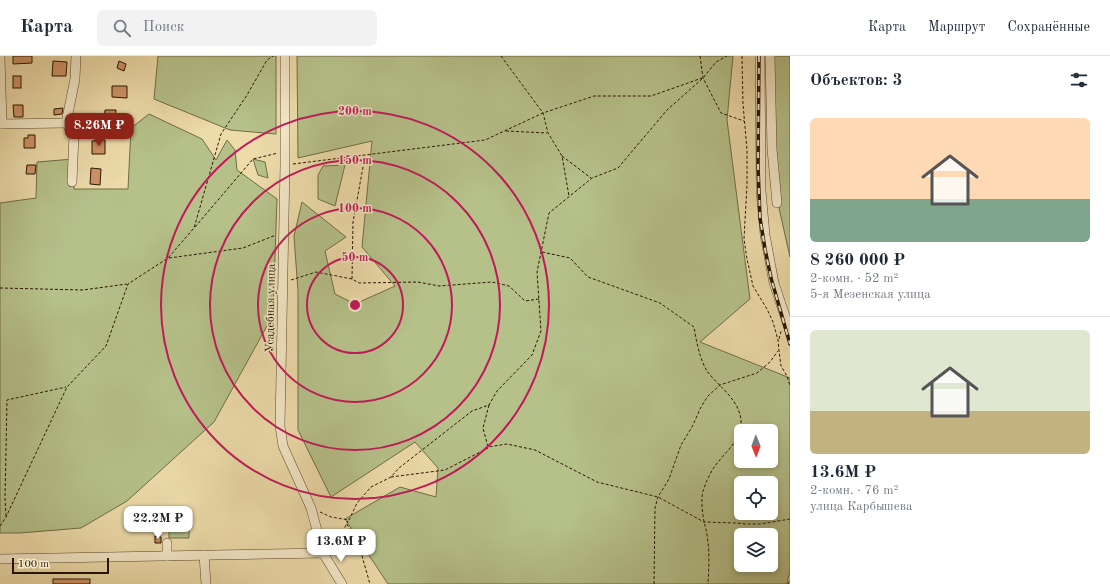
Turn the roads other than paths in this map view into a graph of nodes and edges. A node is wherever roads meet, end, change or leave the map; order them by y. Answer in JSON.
{"nodes":[{"id":1,"x":0,"y":56,"type":"edge"},
{"id":2,"x":76,"y":56,"type":"edge"},
{"id":3,"x":285,"y":56,"type":"edge"},
{"id":4,"x":760,"y":56,"type":"edge"},
{"id":5,"x":770,"y":56,"type":"edge"},
{"id":6,"x":66,"y":123,"type":"junction"},
{"id":7,"x":1,"y":124,"type":"edge"},
{"id":8,"x":72,"y":182,"type":"dead end"},
{"id":9,"x":777,"y":203,"type":"dead end"},
{"id":10,"x":790,"y":331,"type":"edge"},
{"id":11,"x":166,"y":543,"type":"dead end"},
{"id":12,"x":323,"y":553,"type":"junction"},
{"id":13,"x":204,"y":555,"type":"junction"},
{"id":14,"x":167,"y":556,"type":"junction"},
{"id":15,"x":0,"y":559,"type":"edge"},
{"id":16,"x":206,"y":584,"type":"edge"},
{"id":17,"x":342,"y":584,"type":"edge"}],
"edges":[{"from":1,"to":7,"type":"street"},
{"from":2,"to":6,"type":"street"},
{"from":3,"to":12,"type":"street","name":"Усадебная улица"},
{"from":4,"to":10,"type":"street"},
{"from":5,"to":9,"type":"street"},
{"from":6,"to":7,"type":"street"},
{"from":6,"to":8,"type":"street"},
{"from":11,"to":14,"type":"street"},
{"from":12,"to":13,"type":"street"},
{"from":12,"to":17,"type":"street","name":"Усадебная улица"},
{"from":13,"to":14,"type":"street"},
{"from":13,"to":16,"type":"street"},
{"from":14,"to":15,"type":"street"}]}
